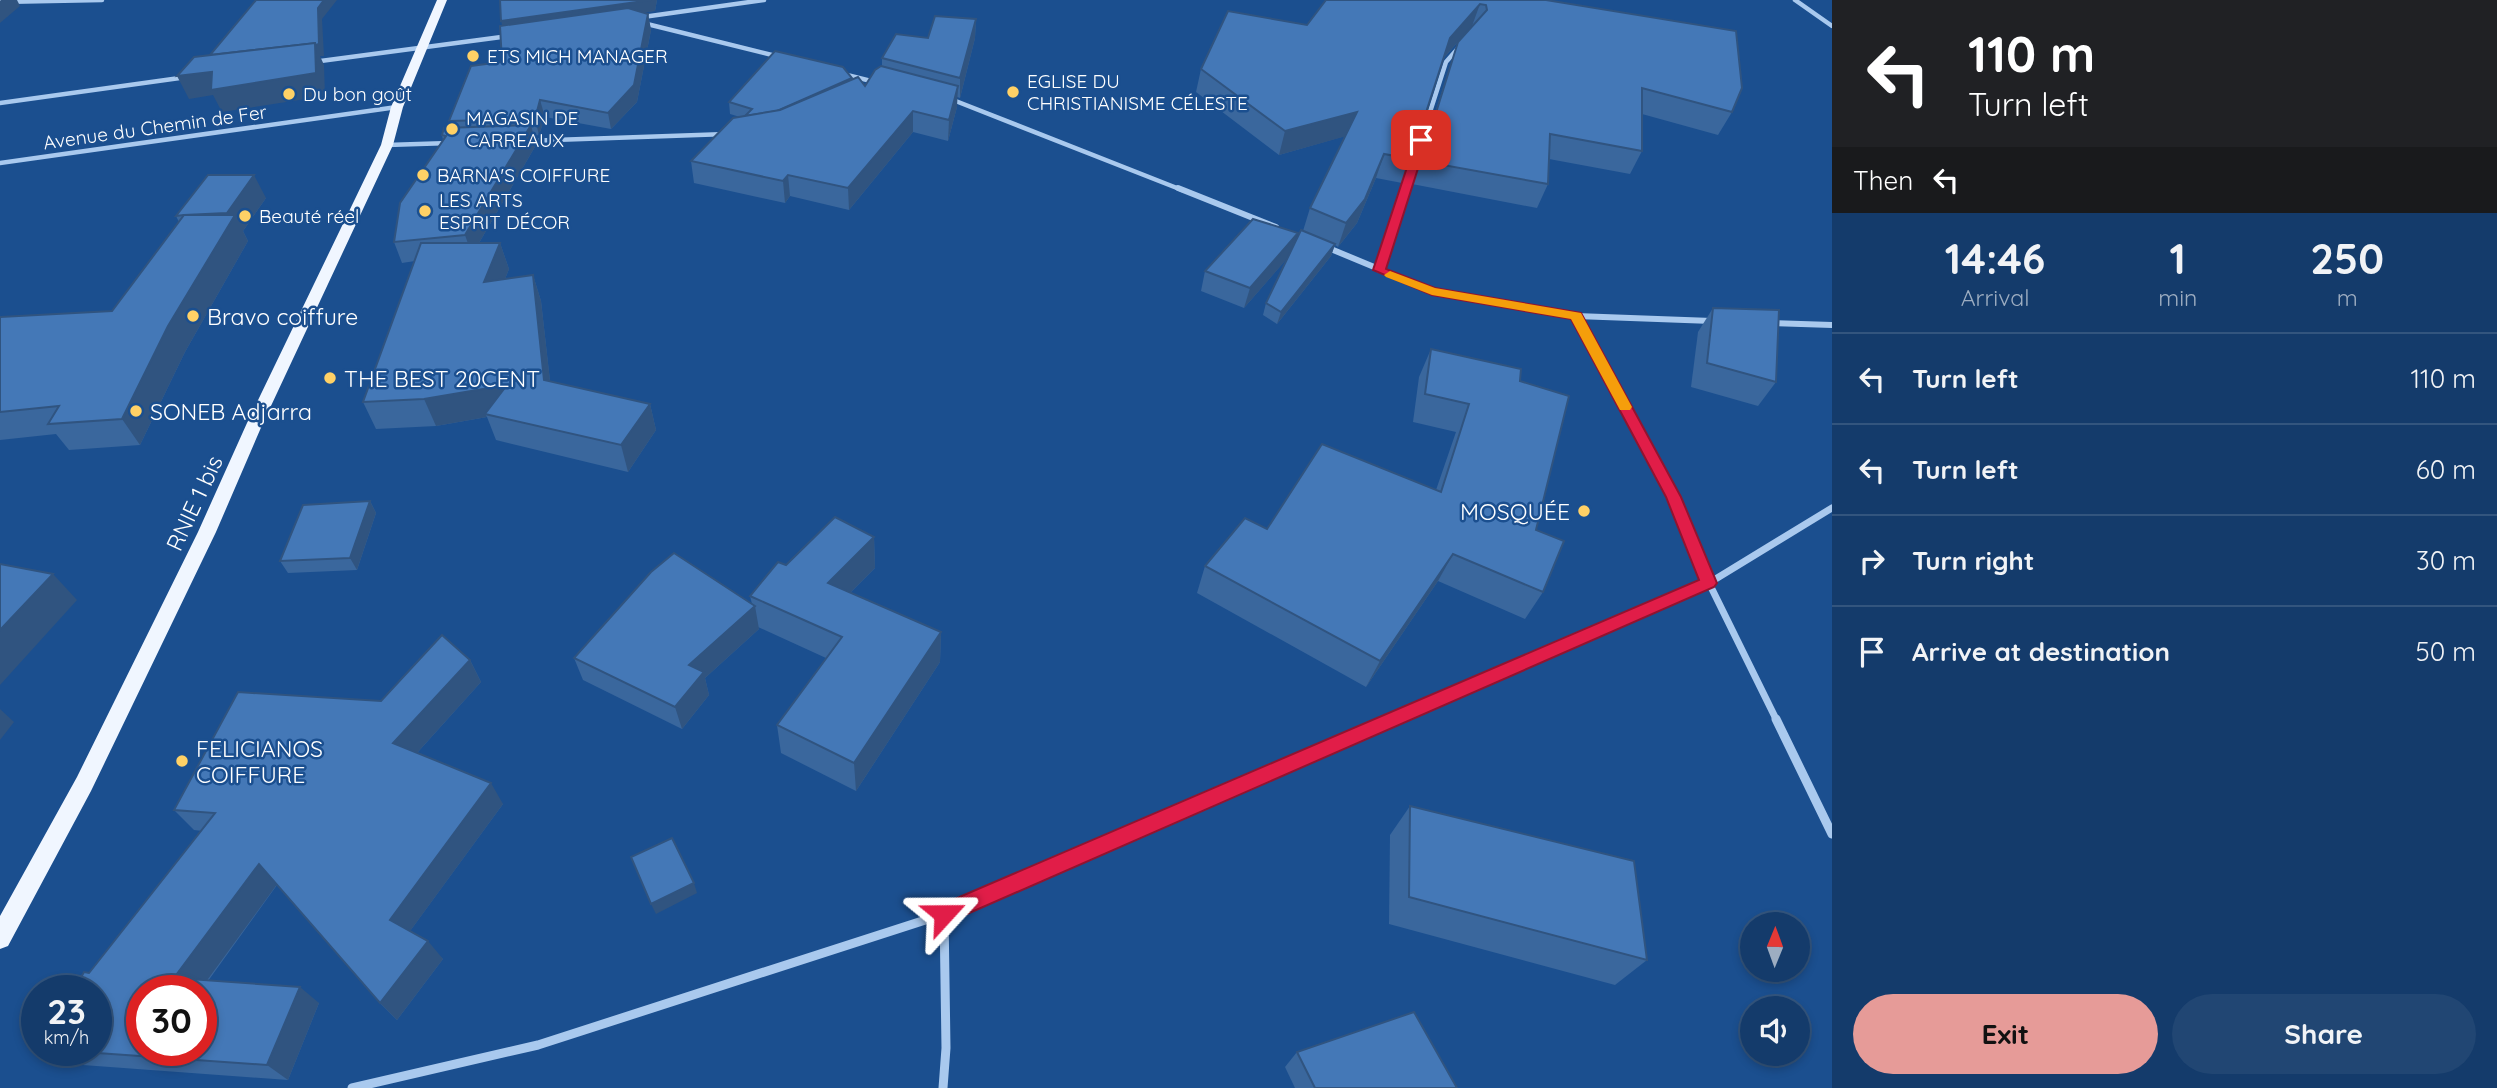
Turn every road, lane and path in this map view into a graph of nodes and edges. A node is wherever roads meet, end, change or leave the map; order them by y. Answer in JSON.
{"nodes":[{"id":1,"x":102,"y":0,"type":"edge"},
{"id":2,"x":442,"y":0,"type":"edge"},
{"id":3,"x":764,"y":0,"type":"edge"},
{"id":4,"x":1795,"y":0,"type":"edge"},
{"id":5,"x":0,"y":2,"type":"edge"},
{"id":6,"x":1832,"y":26,"type":"edge"},
{"id":7,"x":513,"y":36,"type":"edge"},
{"id":8,"x":1467,"y":38,"type":"edge"},
{"id":9,"x":422,"y":49,"type":"junction"},
{"id":10,"x":785,"y":59,"type":"edge"},
{"id":11,"x":301,"y":63,"type":"edge"},
{"id":12,"x":834,"y":72,"type":"edge"},
{"id":13,"x":194,"y":76,"type":"edge"},
{"id":14,"x":866,"y":89,"type":"edge"},
{"id":15,"x":945,"y":97,"type":"edge"},
{"id":16,"x":0,"y":103,"type":"edge"},
{"id":17,"x":397,"y":107,"type":"junction"},
{"id":18,"x":740,"y":134,"type":"edge"},
{"id":19,"x":521,"y":141,"type":"edge"},
{"id":20,"x":454,"y":143,"type":"edge"},
{"id":21,"x":387,"y":145,"type":"junction"},
{"id":22,"x":0,"y":163,"type":"edge"},
{"id":23,"x":1287,"y":231,"type":"edge"},
{"id":24,"x":1324,"y":246,"type":"edge"},
{"id":25,"x":1379,"y":270,"type":"junction"},
{"id":26,"x":1576,"y":316,"type":"junction"},
{"id":27,"x":1724,"y":321,"type":"edge"},
{"id":28,"x":1765,"y":323,"type":"edge"},
{"id":29,"x":1832,"y":325,"type":"edge"},
{"id":30,"x":1832,"y":508,"type":"edge"},
{"id":31,"x":1709,"y":583,"type":"junction"},
{"id":32,"x":1832,"y":834,"type":"edge"},
{"id":33,"x":944,"y":914,"type":"junction"},
{"id":34,"x":0,"y":938,"type":"edge"},
{"id":35,"x":352,"y":1088,"type":"edge"},
{"id":36,"x":943,"y":1088,"type":"edge"}],
"edges":[{"from":1,"to":5,"type":"street"},
{"from":2,"to":9,"type":"main road","name":"RNIE 1 bis"},
{"from":3,"to":10,"type":"street"},
{"from":4,"to":6,"type":"street"},
{"from":7,"to":9,"type":"street"},
{"from":8,"to":25,"type":"street"},
{"from":9,"to":11,"type":"street"},
{"from":9,"to":17,"type":"main road","name":"RNIE 1 bis"},
{"from":12,"to":14,"type":"street"},
{"from":13,"to":16,"type":"street","name":"Avenue du Chemin de Fer"},
{"from":15,"to":23,"type":"street"},
{"from":17,"to":21,"type":"main road","name":"RNIE 1 bis"},
{"from":17,"to":22,"type":"street","name":"Avenue du Chemin de Fer"},
{"from":18,"to":19,"type":"street"},
{"from":20,"to":21,"type":"street"},
{"from":21,"to":34,"type":"main road","name":"RNIE 1 bis"},
{"from":24,"to":25,"type":"street"},
{"from":25,"to":26,"type":"street"},
{"from":26,"to":27,"type":"street"},
{"from":26,"to":31,"type":"street"},
{"from":28,"to":29,"type":"street"},
{"from":30,"to":31,"type":"street"},
{"from":31,"to":32,"type":"street"},
{"from":31,"to":33,"type":"street"},
{"from":33,"to":35,"type":"street"},
{"from":33,"to":36,"type":"street"}]}
